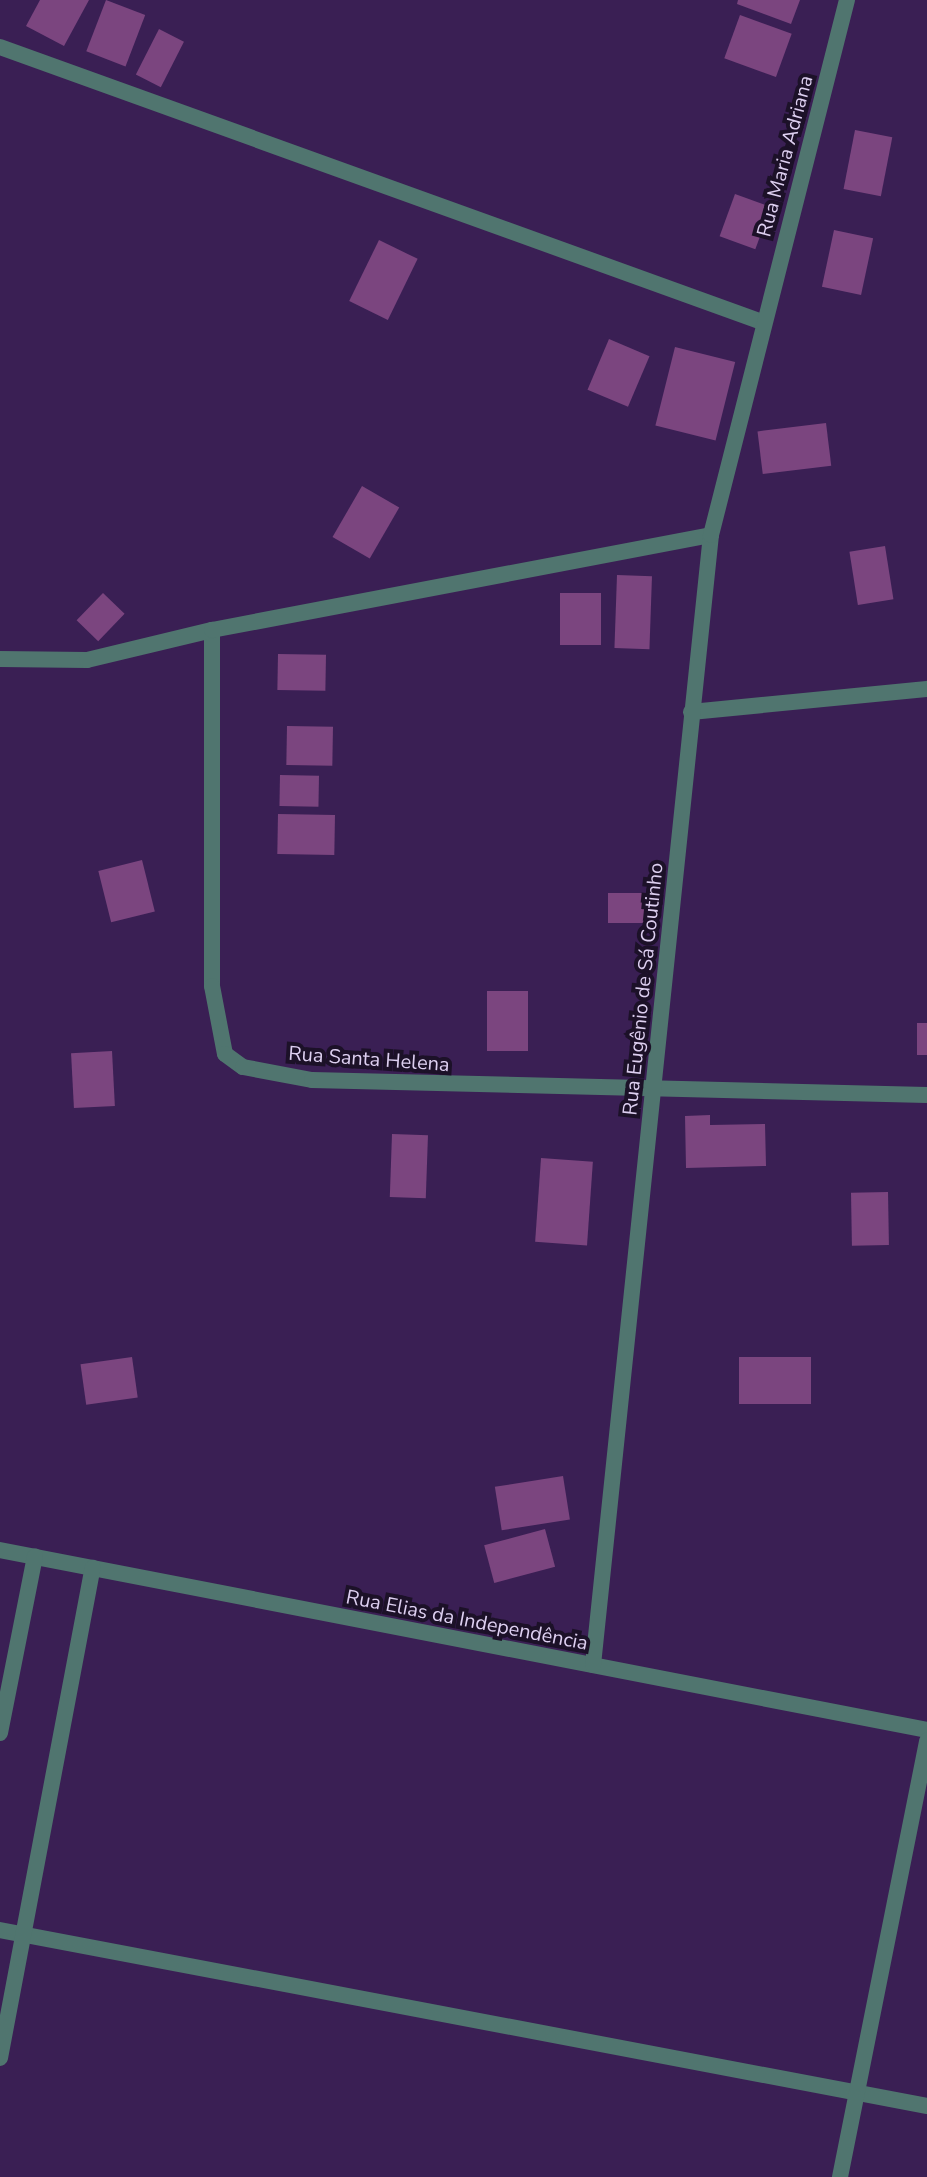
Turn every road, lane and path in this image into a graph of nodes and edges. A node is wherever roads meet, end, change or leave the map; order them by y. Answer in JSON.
{"nodes":[{"id":1,"x":847,"y":0,"type":"edge"},
{"id":2,"x":0,"y":47,"type":"edge"},
{"id":3,"x":762,"y":322,"type":"junction"},
{"id":4,"x":711,"y":535,"type":"junction"},
{"id":5,"x":212,"y":630,"type":"junction"},
{"id":6,"x":0,"y":659,"type":"edge"},
{"id":7,"x":927,"y":689,"type":"edge"},
{"id":8,"x":691,"y":712,"type":"junction"},
{"id":9,"x":654,"y":1091,"type":"junction"},
{"id":10,"x":927,"y":1095,"type":"edge"},
{"id":11,"x":0,"y":1550,"type":"edge"},
{"id":12,"x":35,"y":1556,"type":"junction"},
{"id":13,"x":93,"y":1568,"type":"junction"},
{"id":14,"x":593,"y":1665,"type":"junction"},
{"id":15,"x":927,"y":1730,"type":"edge"},
{"id":16,"x":0,"y":1733,"type":"edge"},
{"id":17,"x":927,"y":1741,"type":"edge"},
{"id":18,"x":0,"y":1930,"type":"edge"},
{"id":19,"x":22,"y":1934,"type":"junction"},
{"id":20,"x":0,"y":2058,"type":"edge"},
{"id":21,"x":854,"y":2092,"type":"junction"},
{"id":22,"x":927,"y":2106,"type":"edge"},
{"id":23,"x":840,"y":2177,"type":"edge"}],
"edges":[{"from":1,"to":3,"type":"street","name":"Rua Maria Adriana"},
{"from":2,"to":3,"type":"street"},
{"from":3,"to":4,"type":"street","name":"Rua Eugênio de Sá Coutinho"},
{"from":4,"to":5,"type":"street"},
{"from":4,"to":8,"type":"street","name":"Rua Eugênio de Sá Coutinho"},
{"from":5,"to":6,"type":"street"},
{"from":5,"to":9,"type":"street","name":"Rua Santa Helena"},
{"from":7,"to":8,"type":"street"},
{"from":8,"to":9,"type":"street","name":"Rua Eugênio de Sá Coutinho"},
{"from":9,"to":10,"type":"street","name":"Rua Santa Helena"},
{"from":9,"to":14,"type":"street","name":"Rua Eugênio de Sá Coutinho"},
{"from":11,"to":12,"type":"street","name":"Rua Elias da Independência"},
{"from":12,"to":13,"type":"street","name":"Rua Elias da Independência"},
{"from":12,"to":16,"type":"street"},
{"from":13,"to":14,"type":"street","name":"Rua Elias da Independência"},
{"from":13,"to":19,"type":"street"},
{"from":14,"to":15,"type":"street","name":"Rua Elias da Independência"},
{"from":17,"to":21,"type":"street"},
{"from":18,"to":19,"type":"street"},
{"from":19,"to":20,"type":"street"},
{"from":19,"to":21,"type":"street"},
{"from":21,"to":22,"type":"street"},
{"from":21,"to":23,"type":"street"}]}
